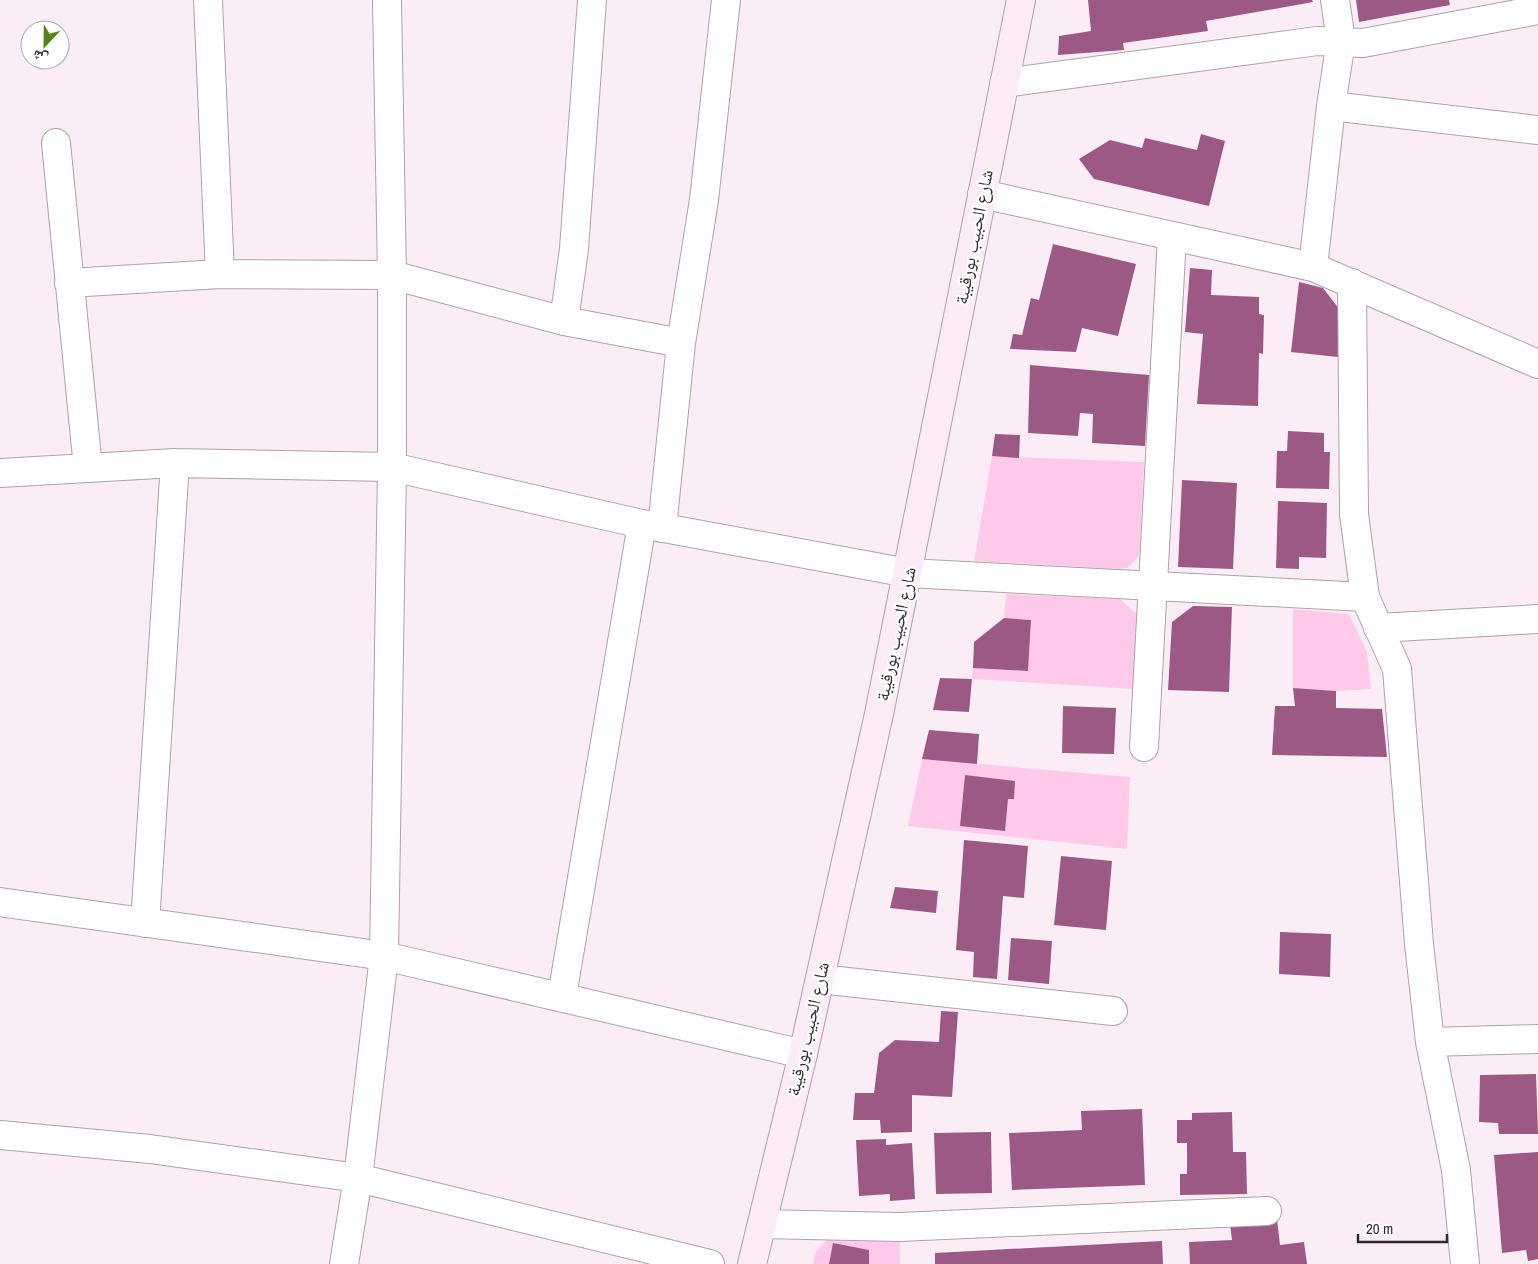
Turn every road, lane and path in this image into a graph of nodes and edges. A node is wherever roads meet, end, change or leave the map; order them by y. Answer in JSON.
{"nodes":[{"id":1,"x":208,"y":0,"type":"edge"},
{"id":2,"x":387,"y":0,"type":"edge"},
{"id":3,"x":592,"y":0,"type":"edge"},
{"id":4,"x":726,"y":0,"type":"edge"},
{"id":5,"x":1021,"y":0,"type":"edge"},
{"id":6,"x":1336,"y":0,"type":"edge"},
{"id":7,"x":1538,"y":10,"type":"edge"},
{"id":8,"x":1341,"y":41,"type":"junction"},
{"id":9,"x":1004,"y":83,"type":"junction"},
{"id":10,"x":1331,"y":106,"type":"junction"},
{"id":11,"x":1538,"y":130,"type":"edge"},
{"id":12,"x":56,"y":143,"type":"dead end"},
{"id":13,"x":982,"y":194,"type":"junction"},
{"id":14,"x":1172,"y":237,"type":"junction"},
{"id":15,"x":1313,"y":267,"type":"junction"},
{"id":16,"x":220,"y":274,"type":"junction"},
{"id":17,"x":392,"y":275,"type":"junction"},
{"id":18,"x":69,"y":283,"type":"junction"},
{"id":19,"x":1352,"y":283,"type":"junction"},
{"id":20,"x":564,"y":321,"type":"junction"},
{"id":21,"x":681,"y":343,"type":"junction"},
{"id":22,"x":1538,"y":364,"type":"edge"},
{"id":23,"x":175,"y":463,"type":"junction"},
{"id":24,"x":392,"y":467,"type":"junction"},
{"id":25,"x":88,"y":468,"type":"junction"},
{"id":26,"x":0,"y":473,"type":"edge"},
{"id":27,"x":652,"y":526,"type":"junction"},
{"id":28,"x":908,"y":573,"type":"junction"},
{"id":29,"x":1153,"y":586,"type":"junction"},
{"id":30,"x":1365,"y":597,"type":"junction"},
{"id":31,"x":1538,"y":619,"type":"edge"},
{"id":32,"x":1378,"y":628,"type":"junction"},
{"id":33,"x":1144,"y":747,"type":"dead end"},
{"id":34,"x":0,"y":902,"type":"edge"},
{"id":35,"x":145,"y":923,"type":"junction"},
{"id":36,"x":384,"y":956,"type":"junction"},
{"id":37,"x":820,"y":979,"type":"junction"},
{"id":38,"x":562,"y":996,"type":"junction"},
{"id":39,"x":1113,"y":1011,"type":"dead end"},
{"id":40,"x":1538,"y":1039,"type":"edge"},
{"id":41,"x":1430,"y":1042,"type":"junction"},
{"id":42,"x":804,"y":1054,"type":"junction"},
{"id":43,"x":0,"y":1134,"type":"edge"},
{"id":44,"x":358,"y":1178,"type":"junction"},
{"id":45,"x":1267,"y":1211,"type":"dead end"},
{"id":46,"x":762,"y":1224,"type":"junction"},
{"id":47,"x":344,"y":1264,"type":"edge"},
{"id":48,"x":710,"y":1264,"type":"edge"},
{"id":49,"x":752,"y":1264,"type":"edge"},
{"id":50,"x":1465,"y":1264,"type":"edge"}],
"edges":[{"from":1,"to":16,"type":"street"},
{"from":2,"to":17,"type":"street"},
{"from":3,"to":20,"type":"street"},
{"from":4,"to":21,"type":"street"},
{"from":5,"to":9,"type":"street","name":"شارع الحبيب بورقيبة"},
{"from":6,"to":8,"type":"street"},
{"from":7,"to":8,"type":"street"},
{"from":8,"to":9,"type":"street"},
{"from":8,"to":10,"type":"street"},
{"from":9,"to":13,"type":"street","name":"شارع الحبيب بورقيبة"},
{"from":10,"to":11,"type":"street"},
{"from":10,"to":15,"type":"street"},
{"from":12,"to":18,"type":"street"},
{"from":13,"to":14,"type":"street"},
{"from":13,"to":28,"type":"street","name":"شارع الحبيب بورقيبة"},
{"from":14,"to":15,"type":"street"},
{"from":14,"to":29,"type":"street"},
{"from":15,"to":19,"type":"street"},
{"from":16,"to":17,"type":"street"},
{"from":16,"to":18,"type":"street"},
{"from":17,"to":20,"type":"street"},
{"from":17,"to":24,"type":"street"},
{"from":18,"to":25,"type":"street"},
{"from":19,"to":22,"type":"street"},
{"from":19,"to":30,"type":"street"},
{"from":20,"to":21,"type":"street"},
{"from":21,"to":27,"type":"street"},
{"from":23,"to":24,"type":"street"},
{"from":23,"to":25,"type":"street"},
{"from":23,"to":35,"type":"street"},
{"from":24,"to":27,"type":"street"},
{"from":24,"to":36,"type":"street"},
{"from":25,"to":26,"type":"street"},
{"from":27,"to":28,"type":"street"},
{"from":27,"to":38,"type":"street"},
{"from":28,"to":29,"type":"street"},
{"from":28,"to":37,"type":"street","name":"شارع الحبيب بورقيبة"},
{"from":29,"to":30,"type":"street"},
{"from":29,"to":33,"type":"street"},
{"from":30,"to":32,"type":"street"},
{"from":31,"to":32,"type":"street"},
{"from":32,"to":41,"type":"street"},
{"from":34,"to":35,"type":"street"},
{"from":35,"to":36,"type":"street"},
{"from":36,"to":38,"type":"street"},
{"from":36,"to":44,"type":"street"},
{"from":37,"to":39,"type":"street"},
{"from":37,"to":42,"type":"street","name":"شارع الحبيب بورقيبة"},
{"from":38,"to":42,"type":"street"},
{"from":40,"to":41,"type":"street"},
{"from":41,"to":50,"type":"street"},
{"from":42,"to":46,"type":"street","name":"شارع الحبيب بورقيبة"},
{"from":43,"to":44,"type":"street"},
{"from":44,"to":47,"type":"street"},
{"from":44,"to":48,"type":"street"},
{"from":45,"to":46,"type":"street"},
{"from":46,"to":49,"type":"street","name":"شارع الحبيب بورقيبة"}]}
